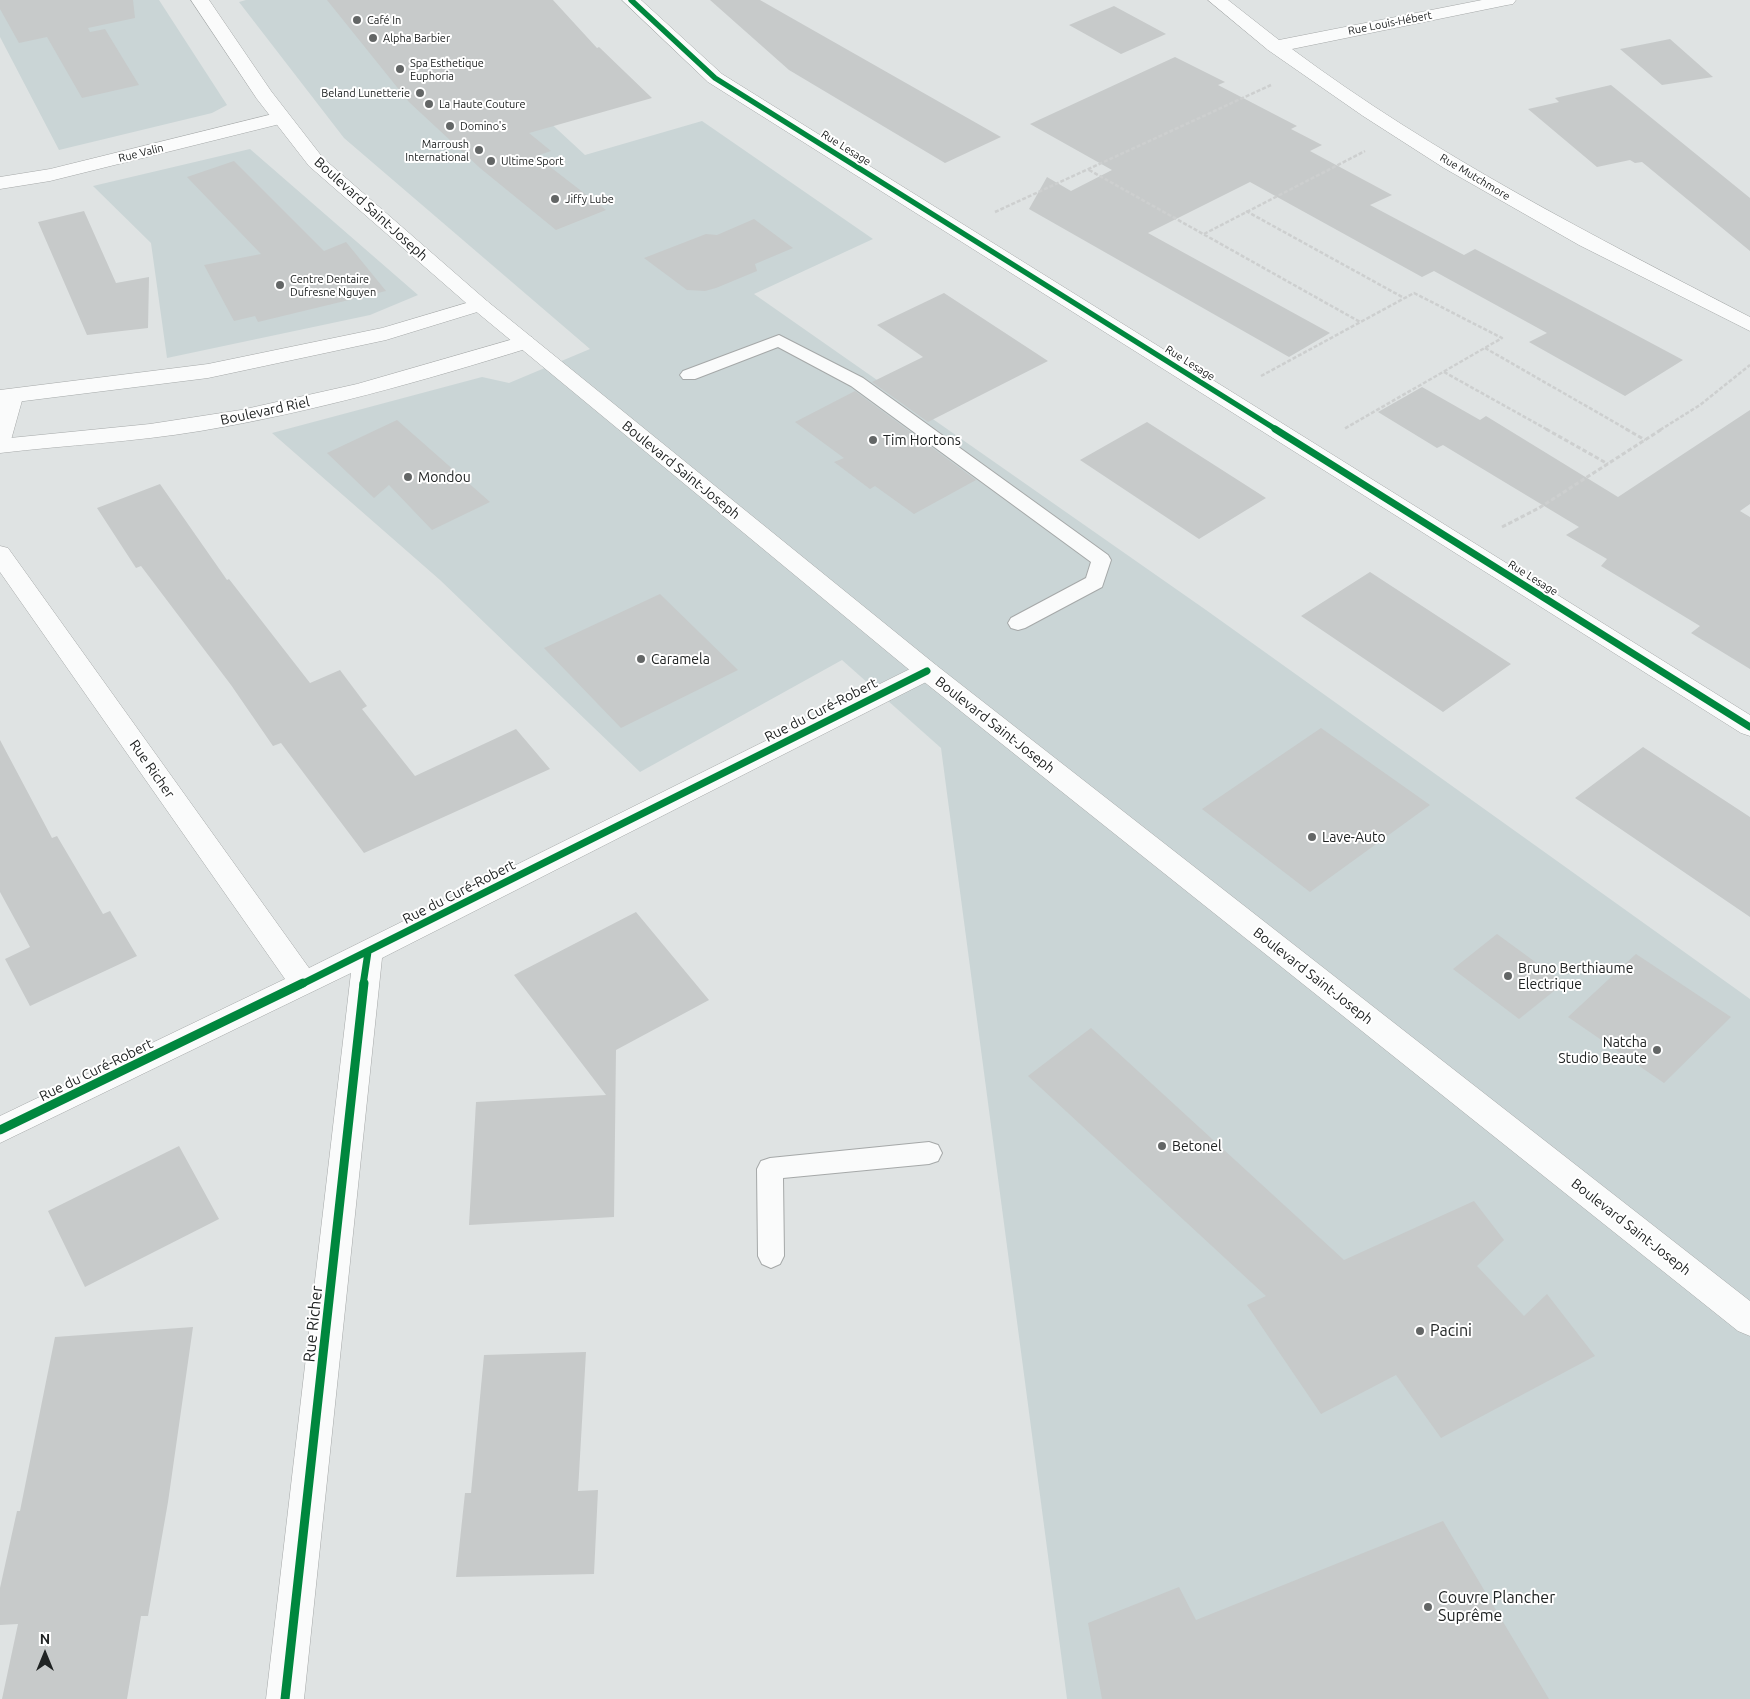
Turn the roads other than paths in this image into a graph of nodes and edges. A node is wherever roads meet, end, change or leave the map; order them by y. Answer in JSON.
{"nodes":[{"id":1,"x":200,"y":0,"type":"edge"},
{"id":2,"x":631,"y":0,"type":"edge"},
{"id":3,"x":1217,"y":0,"type":"edge"},
{"id":4,"x":1507,"y":0,"type":"edge"},
{"id":5,"x":1274,"y":46,"type":"junction"},
{"id":6,"x":280,"y":118,"type":"junction"},
{"id":7,"x":0,"y":183,"type":"edge"},
{"id":8,"x":480,"y":305,"type":"junction"},
{"id":9,"x":1750,"y":325,"type":"edge"},
{"id":10,"x":524,"y":342,"type":"junction"},
{"id":11,"x":689,"y":375,"type":"dead end"},
{"id":12,"x":6,"y":397,"type":"edge"},
{"id":13,"x":0,"y":440,"type":"edge"},
{"id":14,"x":0,"y":446,"type":"edge"},
{"id":15,"x":0,"y":554,"type":"edge"},
{"id":16,"x":1018,"y":623,"type":"dead end"},
{"id":17,"x":927,"y":671,"type":"junction"},
{"id":18,"x":1750,"y":727,"type":"edge"},
{"id":19,"x":368,"y":952,"type":"junction"},
{"id":20,"x":304,"y":983,"type":"junction"},
{"id":21,"x":0,"y":1130,"type":"edge"},
{"id":22,"x":929,"y":1153,"type":"dead end"},
{"id":23,"x":771,"y":1256,"type":"dead end"},
{"id":24,"x":1750,"y":1322,"type":"edge"},
{"id":25,"x":285,"y":1699,"type":"edge"}],
"edges":[{"from":1,"to":6,"type":"street","name":"Boulevard Saint-Joseph"},
{"from":2,"to":18,"type":"street","name":"Rue Lesage"},
{"from":3,"to":5,"type":"street","name":"Rue Mutchmore"},
{"from":4,"to":5,"type":"street","name":"Rue Louis-Hébert"},
{"from":5,"to":9,"type":"street","name":"Rue Mutchmore"},
{"from":6,"to":7,"type":"street","name":"Rue Valin"},
{"from":6,"to":8,"type":"street","name":"Boulevard Saint-Joseph"},
{"from":8,"to":10,"type":"street","name":"Boulevard Saint-Joseph"},
{"from":8,"to":12,"type":"street"},
{"from":10,"to":14,"type":"street","name":"Boulevard Riel"},
{"from":10,"to":17,"type":"street","name":"Boulevard Saint-Joseph"},
{"from":11,"to":16,"type":"lane"},
{"from":12,"to":13,"type":"street"},
{"from":15,"to":20,"type":"street","name":"Rue Richer"},
{"from":17,"to":19,"type":"street","name":"Rue du Curé-Robert"},
{"from":17,"to":24,"type":"street","name":"Boulevard Saint-Joseph"},
{"from":19,"to":20,"type":"street","name":"Rue du Curé-Robert"},
{"from":19,"to":25,"type":"street","name":"Rue Richer"},
{"from":20,"to":21,"type":"street","name":"Rue du Curé-Robert"},
{"from":22,"to":23,"type":"lane"}]}
